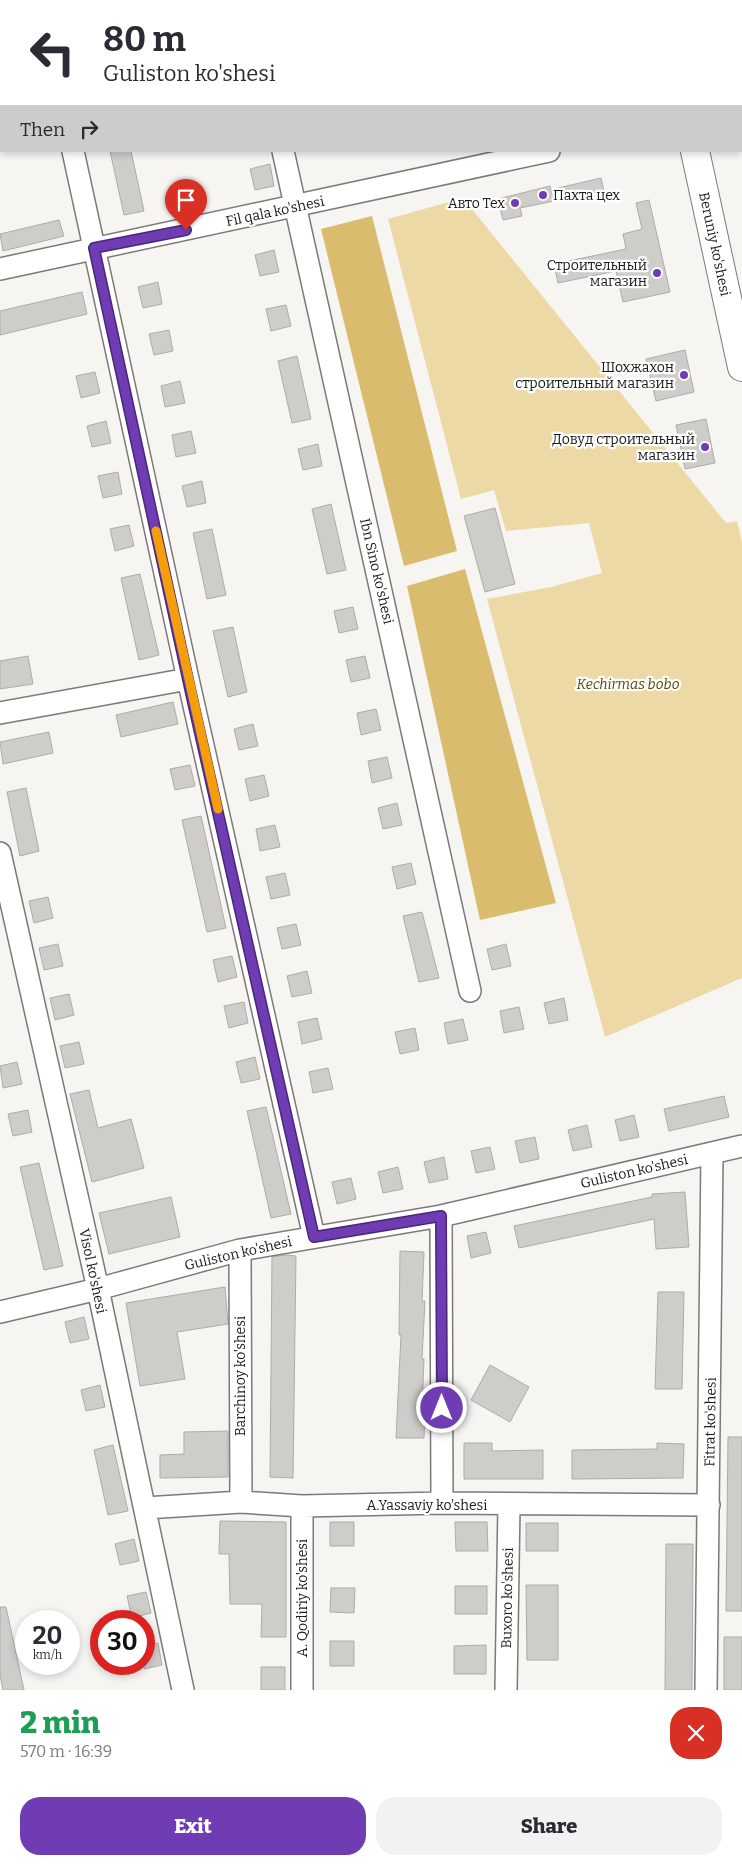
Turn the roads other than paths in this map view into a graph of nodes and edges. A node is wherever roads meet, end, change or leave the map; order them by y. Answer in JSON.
{"nodes":[{"id":1,"x":73,"y":152,"type":"edge"},
{"id":2,"x":283,"y":152,"type":"edge"},
{"id":3,"x":544,"y":152,"type":"edge"},
{"id":4,"x":695,"y":152,"type":"edge"},
{"id":5,"x":296,"y":207,"type":"junction"},
{"id":6,"x":94,"y":248,"type":"junction"},
{"id":7,"x":0,"y":270,"type":"edge"},
{"id":8,"x":742,"y":367,"type":"edge"},
{"id":9,"x":188,"y":679,"type":"junction"},
{"id":10,"x":0,"y":713,"type":"edge"},
{"id":11,"x":0,"y":853,"type":"edge"},
{"id":12,"x":470,"y":992,"type":"dead end"},
{"id":13,"x":742,"y":1146,"type":"edge"},
{"id":14,"x":712,"y":1153,"type":"junction"},
{"id":15,"x":441,"y":1216,"type":"junction"},
{"id":16,"x":314,"y":1237,"type":"junction"},
{"id":17,"x":240,"y":1250,"type":"junction"},
{"id":18,"x":98,"y":1289,"type":"junction"},
{"id":19,"x":0,"y":1312,"type":"edge"},
{"id":20,"x":241,"y":1502,"type":"junction"},
{"id":21,"x":442,"y":1503,"type":"junction"},
{"id":22,"x":509,"y":1505,"type":"junction"},
{"id":23,"x":709,"y":1505,"type":"junction"},
{"id":24,"x":302,"y":1506,"type":"junction"},
{"id":25,"x":145,"y":1508,"type":"junction"},
{"id":26,"x":182,"y":1690,"type":"edge"},
{"id":27,"x":302,"y":1690,"type":"edge"},
{"id":28,"x":506,"y":1690,"type":"edge"},
{"id":29,"x":706,"y":1690,"type":"edge"}],
"edges":[{"from":1,"to":6,"type":"street"},
{"from":2,"to":5,"type":"street","name":"Ibn Sino ko'shesi"},
{"from":3,"to":5,"type":"street","name":"Fil qala ko'shesi"},
{"from":4,"to":8,"type":"main road","name":"Beruniy ko'shesi"},
{"from":5,"to":6,"type":"street","name":"Fil qala ko'shesi"},
{"from":5,"to":12,"type":"street","name":"Ibn Sino ko'shesi"},
{"from":6,"to":7,"type":"street","name":"Fil qala ko'shesi"},
{"from":6,"to":9,"type":"street"},
{"from":9,"to":10,"type":"street"},
{"from":9,"to":16,"type":"street"},
{"from":11,"to":18,"type":"street","name":"Visol ko'shesi"},
{"from":13,"to":14,"type":"street","name":"Guliston ko'shesi"},
{"from":14,"to":15,"type":"street","name":"Guliston ko'shesi"},
{"from":14,"to":23,"type":"street","name":"Fitrat ko'shesi"},
{"from":15,"to":16,"type":"street","name":"Guliston ko'shesi"},
{"from":15,"to":21,"type":"street"},
{"from":16,"to":17,"type":"street","name":"Guliston ko'shesi"},
{"from":17,"to":18,"type":"street","name":"Guliston ko'shesi"},
{"from":17,"to":20,"type":"street","name":"Barchinoy ko'shesi"},
{"from":18,"to":19,"type":"street","name":"Guliston ko'shesi"},
{"from":18,"to":25,"type":"street","name":"Visol ko'shesi"},
{"from":20,"to":24,"type":"street","name":"A.Yassaviy ko'shesi"},
{"from":20,"to":25,"type":"street","name":"A.Yassaviy ko'shesi"},
{"from":21,"to":22,"type":"street","name":"A.Yassaviy ko'shesi"},
{"from":21,"to":24,"type":"street","name":"A.Yassaviy ko'shesi"},
{"from":22,"to":23,"type":"street","name":"A.Yassaviy ko'shesi"},
{"from":22,"to":28,"type":"street","name":"Buxoro ko'shesi"},
{"from":23,"to":29,"type":"street","name":"Fitrat ko'shesi"},
{"from":24,"to":27,"type":"street","name":"A. Qodiriy ko'shesi"},
{"from":25,"to":26,"type":"street","name":"Visol ko'shesi"}]}
